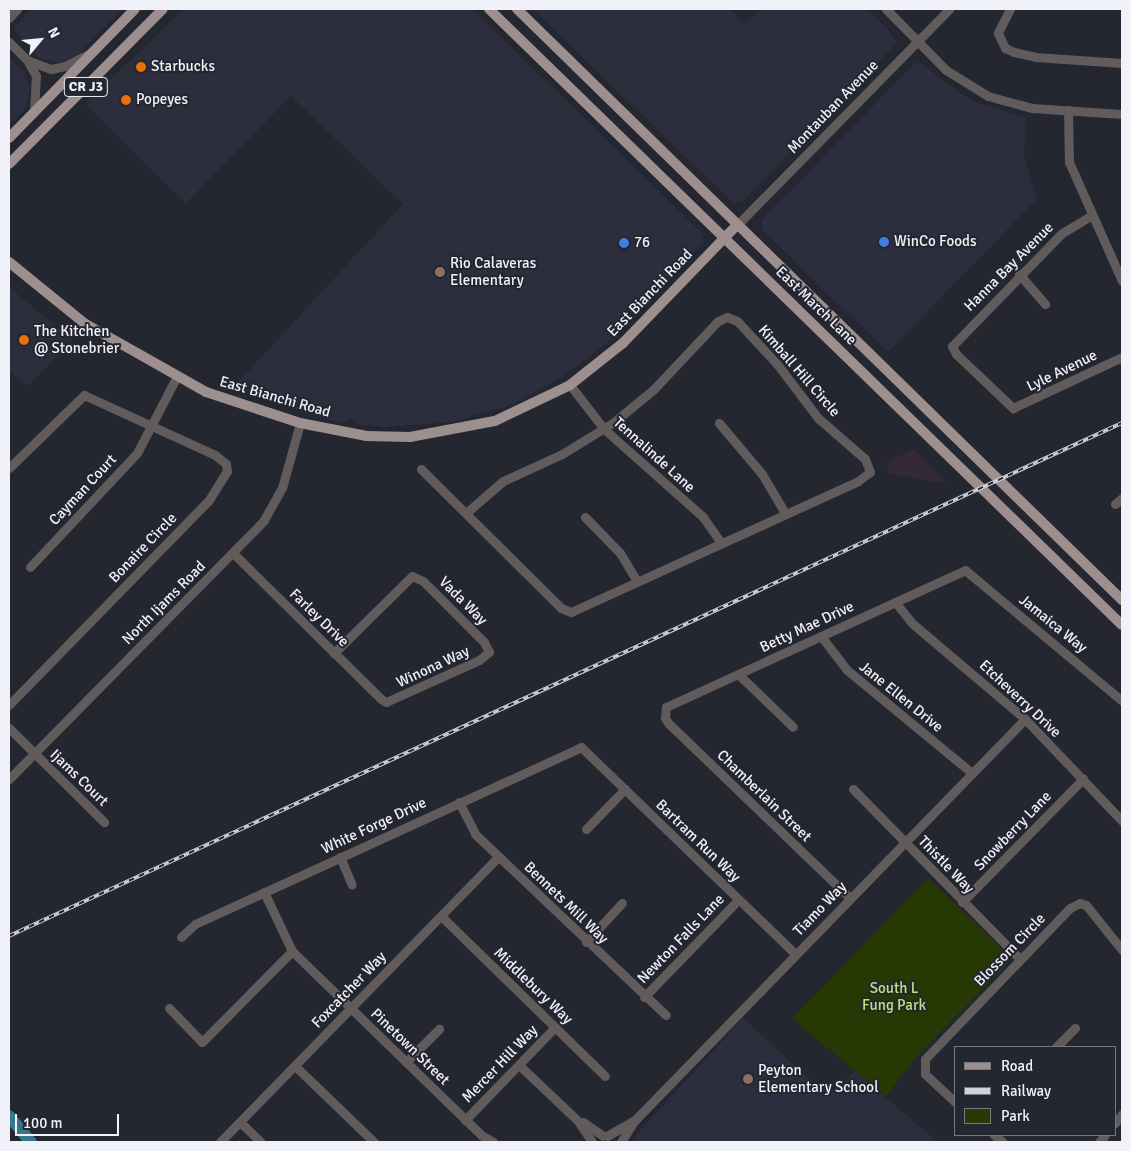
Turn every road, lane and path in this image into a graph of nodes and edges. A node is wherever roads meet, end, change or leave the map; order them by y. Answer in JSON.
{"nodes":[{"id":1,"x":17,"y":9,"type":"edge"},
{"id":2,"x":134,"y":9,"type":"edge"},
{"id":3,"x":163,"y":9,"type":"edge"},
{"id":4,"x":489,"y":9,"type":"edge"},
{"id":5,"x":517,"y":9,"type":"edge"},
{"id":6,"x":886,"y":9,"type":"edge"},
{"id":7,"x":949,"y":9,"type":"edge"},
{"id":8,"x":1010,"y":9,"type":"edge"},
{"id":9,"x":9,"y":18,"type":"edge"},
{"id":10,"x":918,"y":41,"type":"junction"},
{"id":11,"x":9,"y":42,"type":"edge"},
{"id":12,"x":95,"y":50,"type":"junction"},
{"id":13,"x":27,"y":60,"type":"junction"},
{"id":14,"x":1122,"y":63,"type":"edge"},
{"id":15,"x":1068,"y":110,"type":"junction"},
{"id":16,"x":34,"y":112,"type":"junction"},
{"id":17,"x":1122,"y":114,"type":"edge"},
{"id":18,"x":9,"y":138,"type":"edge"},
{"id":19,"x":9,"y":164,"type":"edge"},
{"id":20,"x":1092,"y":216,"type":"junction"},
{"id":21,"x":738,"y":225,"type":"junction"},
{"id":22,"x":724,"y":238,"type":"junction"},
{"id":23,"x":9,"y":262,"type":"edge"},
{"id":24,"x":1120,"y":269,"type":"edge"},
{"id":25,"x":1019,"y":274,"type":"junction"},
{"id":26,"x":1122,"y":281,"type":"edge"},
{"id":27,"x":1045,"y":304,"type":"dead end"},
{"id":28,"x":1122,"y":357,"type":"edge"},
{"id":29,"x":176,"y":378,"type":"junction"},
{"id":30,"x":570,"y":385,"type":"junction"},
{"id":31,"x":1013,"y":408,"type":"joint"},
{"id":32,"x":300,"y":423,"type":"junction"},
{"id":33,"x":719,"y":423,"type":"dead end"},
{"id":34,"x":151,"y":427,"type":"junction"},
{"id":35,"x":604,"y":429,"type":"junction"},
{"id":36,"x":9,"y":468,"type":"edge"},
{"id":37,"x":421,"y":469,"type":"dead end"},
{"id":38,"x":785,"y":513,"type":"junction"},
{"id":39,"x":466,"y":514,"type":"junction"},
{"id":40,"x":585,"y":518,"type":"dead end"},
{"id":41,"x":721,"y":544,"type":"junction"},
{"id":42,"x":233,"y":554,"type":"junction"},
{"id":43,"x":30,"y":567,"type":"dead end"},
{"id":44,"x":965,"y":570,"type":"joint"},
{"id":45,"x":637,"y":581,"type":"junction"},
{"id":46,"x":1122,"y":600,"type":"edge"},
{"id":47,"x":895,"y":602,"type":"junction"},
{"id":48,"x":1122,"y":625,"type":"edge"},
{"id":49,"x":821,"y":636,"type":"junction"},
{"id":50,"x":489,"y":652,"type":"joint"},
{"id":51,"x":334,"y":653,"type":"junction"},
{"id":52,"x":738,"y":674,"type":"junction"},
{"id":53,"x":1122,"y":701,"type":"edge"},
{"id":54,"x":386,"y":702,"type":"joint"},
{"id":55,"x":9,"y":706,"type":"edge"},
{"id":56,"x":664,"y":712,"type":"joint"},
{"id":57,"x":1025,"y":719,"type":"junction"},
{"id":58,"x":793,"y":727,"type":"dead end"},
{"id":59,"x":9,"y":728,"type":"edge"},
{"id":60,"x":581,"y":747,"type":"joint"},
{"id":61,"x":35,"y":754,"type":"junction"},
{"id":62,"x":972,"y":773,"type":"junction"},
{"id":63,"x":1083,"y":779,"type":"junction"},
{"id":64,"x":9,"y":780,"type":"edge"},
{"id":65,"x":625,"y":789,"type":"junction"},
{"id":66,"x":853,"y":789,"type":"dead end"},
{"id":67,"x":459,"y":802,"type":"junction"},
{"id":68,"x":1122,"y":805,"type":"edge"},
{"id":69,"x":1114,"y":812,"type":"junction"},
{"id":70,"x":1122,"y":821,"type":"edge"},
{"id":71,"x":104,"y":822,"type":"dead end"},
{"id":72,"x":586,"y":829,"type":"dead end"},
{"id":73,"x":905,"y":842,"type":"junction"},
{"id":74,"x":340,"y":857,"type":"junction"},
{"id":75,"x":498,"y":857,"type":"junction"},
{"id":76,"x":352,"y":885,"type":"dead end"},
{"id":77,"x":264,"y":892,"type":"junction"},
{"id":78,"x":850,"y":898,"type":"junction"},
{"id":79,"x":738,"y":900,"type":"junction"},
{"id":80,"x":962,"y":902,"type":"junction"},
{"id":81,"x":622,"y":903,"type":"dead end"},
{"id":82,"x":441,"y":916,"type":"junction"},
{"id":83,"x":181,"y":937,"type":"dead end"},
{"id":84,"x":586,"y":942,"type":"junction"},
{"id":85,"x":1122,"y":950,"type":"edge"},
{"id":86,"x":292,"y":951,"type":"junction"},
{"id":87,"x":795,"y":954,"type":"junction"},
{"id":88,"x":1020,"y":959,"type":"junction"},
{"id":89,"x":644,"y":996,"type":"junction"},
{"id":90,"x":169,"y":1008,"type":"dead end"},
{"id":91,"x":350,"y":1008,"type":"junction"},
{"id":92,"x":666,"y":1015,"type":"dead end"},
{"id":93,"x":555,"y":1027,"type":"junction"},
{"id":94,"x":1075,"y":1028,"type":"dead end"},
{"id":95,"x":439,"y":1029,"type":"dead end"},
{"id":96,"x":1057,"y":1046,"type":"edge"},
{"id":97,"x":406,"y":1062,"type":"junction"},
{"id":98,"x":520,"y":1065,"type":"junction"},
{"id":99,"x":295,"y":1066,"type":"junction"},
{"id":100,"x":605,"y":1076,"type":"dead end"},
{"id":101,"x":954,"y":1101,"type":"edge"},
{"id":102,"x":636,"y":1119,"type":"junction"},
{"id":103,"x":466,"y":1120,"type":"junction"},
{"id":104,"x":240,"y":1122,"type":"junction"},
{"id":105,"x":599,"y":1139,"type":"edge"},
{"id":106,"x":220,"y":1142,"type":"edge"},
{"id":107,"x":261,"y":1142,"type":"edge"},
{"id":108,"x":374,"y":1142,"type":"edge"},
{"id":109,"x":493,"y":1142,"type":"edge"},
{"id":110,"x":617,"y":1142,"type":"edge"},
{"id":111,"x":622,"y":1142,"type":"edge"}],
"edges":[{"from":1,"to":9,"type":"street"},
{"from":2,"to":12,"type":"main road","number":"CR J3"},
{"from":3,"to":19,"type":"main road","number":"CR J3"},
{"from":4,"to":22,"type":"main road","name":"East March Lane"},
{"from":5,"to":21,"type":"main road","name":"East March Lane"},
{"from":6,"to":10,"type":"street"},
{"from":7,"to":10,"type":"street","name":"Montauban Avenue"},
{"from":8,"to":14,"type":"street"},
{"from":10,"to":15,"type":"street"},
{"from":10,"to":21,"type":"street","name":"Montauban Avenue"},
{"from":11,"to":13,"type":"street"},
{"from":12,"to":13,"type":"street"},
{"from":12,"to":16,"type":"main road","number":"CR J3"},
{"from":13,"to":16,"type":"street"},
{"from":15,"to":17,"type":"street"},
{"from":15,"to":20,"type":"street"},
{"from":16,"to":18,"type":"main road","number":"CR J3"},
{"from":20,"to":24,"type":"street"},
{"from":20,"to":25,"type":"street","name":"Hanna Bay Avenue"},
{"from":21,"to":22,"type":"main road","name":"East Bianchi Road"},
{"from":21,"to":46,"type":"main road","name":"East March Lane"},
{"from":22,"to":30,"type":"main road","name":"East Bianchi Road"},
{"from":22,"to":48,"type":"main road","name":"East March Lane"},
{"from":23,"to":29,"type":"main road","name":"East Bianchi Road"},
{"from":24,"to":26,"type":"street"},
{"from":25,"to":27,"type":"street"},
{"from":25,"to":31,"type":"street","name":"Hanna Bay Avenue"},
{"from":28,"to":31,"type":"street","name":"Lyle Avenue"},
{"from":29,"to":32,"type":"main road","name":"East Bianchi Road"},
{"from":29,"to":34,"type":"street"},
{"from":30,"to":32,"type":"main road","name":"East Bianchi Road"},
{"from":30,"to":35,"type":"street","name":"Tennalinde Lane"},
{"from":32,"to":42,"type":"street","name":"North Ijams Road"},
{"from":33,"to":38,"type":"street"},
{"from":34,"to":36,"type":"street","name":"Bonaire Circle"},
{"from":34,"to":43,"type":"street","name":"Cayman Court"},
{"from":34,"to":55,"type":"street","name":"Bonaire Circle"},
{"from":35,"to":38,"type":"street","name":"Kimball Hill Circle"},
{"from":35,"to":39,"type":"street","name":"Kimball Hill Circle"},
{"from":35,"to":41,"type":"street","name":"Tennalinde Lane"},
{"from":37,"to":39,"type":"street"},
{"from":38,"to":41,"type":"street","name":"Kimball Hill Circle"},
{"from":39,"to":45,"type":"street","name":"Kimball Hill Circle"},
{"from":40,"to":45,"type":"street"},
{"from":41,"to":45,"type":"street","name":"Kimball Hill Circle"},
{"from":42,"to":51,"type":"street","name":"Farley Drive"},
{"from":42,"to":61,"type":"street","name":"North Ijams Road"},
{"from":44,"to":47,"type":"street","name":"Betty Mae Drive"},
{"from":44,"to":53,"type":"street","name":"Jamaica Way"},
{"from":47,"to":49,"type":"street","name":"Betty Mae Drive"},
{"from":47,"to":57,"type":"street","name":"Etcheverry Drive"},
{"from":49,"to":52,"type":"street","name":"Betty Mae Drive"},
{"from":49,"to":62,"type":"street","name":"Jane Ellen Drive"},
{"from":50,"to":51,"type":"street","name":"Vada Way"},
{"from":50,"to":54,"type":"street","name":"Winona Way"},
{"from":51,"to":54,"type":"street","name":"Farley Drive"},
{"from":52,"to":56,"type":"street","name":"Betty Mae Drive"},
{"from":52,"to":58,"type":"street"},
{"from":56,"to":78,"type":"street","name":"Chamberlain Street"},
{"from":57,"to":62,"type":"street","name":"Tiamo Way"},
{"from":57,"to":63,"type":"street","name":"Etcheverry Drive"},
{"from":59,"to":61,"type":"street"},
{"from":60,"to":65,"type":"street","name":"Bartram Run Way"},
{"from":60,"to":67,"type":"street","name":"White Forge Drive"},
{"from":61,"to":64,"type":"street","name":"North Ijams Road"},
{"from":61,"to":71,"type":"street","name":"Ijams Court"},
{"from":62,"to":73,"type":"street","name":"Tiamo Way"},
{"from":63,"to":69,"type":"street","name":"Etcheverry Drive"},
{"from":63,"to":80,"type":"street","name":"Snowberry Lane"},
{"from":65,"to":72,"type":"street"},
{"from":65,"to":79,"type":"street","name":"Bartram Run Way"},
{"from":66,"to":73,"type":"street","name":"Thistle Way"},
{"from":67,"to":74,"type":"street","name":"White Forge Drive"},
{"from":67,"to":75,"type":"street","name":"Bennets Mill Way"},
{"from":68,"to":69,"type":"street"},
{"from":69,"to":70,"type":"street","name":"Etcheverry Drive"},
{"from":73,"to":78,"type":"street","name":"Tiamo Way"},
{"from":73,"to":80,"type":"street","name":"Thistle Way"},
{"from":74,"to":76,"type":"street"},
{"from":74,"to":77,"type":"street","name":"White Forge Drive"},
{"from":75,"to":82,"type":"street","name":"Foxcatcher Way"},
{"from":75,"to":84,"type":"street","name":"Bennets Mill Way"},
{"from":77,"to":83,"type":"street","name":"White Forge Drive"},
{"from":77,"to":86,"type":"street","name":"Pinetown Street"},
{"from":78,"to":87,"type":"street","name":"Tiamo Way"},
{"from":79,"to":87,"type":"street","name":"Bartram Run Way"},
{"from":79,"to":89,"type":"street","name":"Newton Falls Lane"},
{"from":80,"to":88,"type":"street","name":"Thistle Way"},
{"from":81,"to":84,"type":"street"},
{"from":82,"to":91,"type":"street","name":"Foxcatcher Way"},
{"from":82,"to":93,"type":"street","name":"Middlebury Way"},
{"from":84,"to":89,"type":"street","name":"Bennets Mill Way"},
{"from":85,"to":88,"type":"street","name":"Blossom Circle"},
{"from":86,"to":90,"type":"street"},
{"from":86,"to":91,"type":"street","name":"Pinetown Street"},
{"from":87,"to":102,"type":"street","name":"Tiamo Way"},
{"from":88,"to":101,"type":"street","name":"Blossom Circle"},
{"from":89,"to":92,"type":"street","name":"Bennets Mill Way"},
{"from":91,"to":97,"type":"street","name":"Pinetown Street"},
{"from":91,"to":99,"type":"street","name":"Foxcatcher Way"},
{"from":93,"to":98,"type":"street","name":"Mercer Hill Way"},
{"from":93,"to":100,"type":"street","name":"Middlebury Way"},
{"from":94,"to":96,"type":"street"},
{"from":95,"to":97,"type":"street"},
{"from":97,"to":103,"type":"street","name":"Pinetown Street"},
{"from":98,"to":103,"type":"street","name":"Mercer Hill Way"},
{"from":98,"to":105,"type":"street"},
{"from":99,"to":104,"type":"street","name":"Foxcatcher Way"},
{"from":99,"to":108,"type":"street"},
{"from":102,"to":105,"type":"street","name":"Tiamo Way"},
{"from":102,"to":111,"type":"street","name":"Tiamo Way"},
{"from":103,"to":109,"type":"street","name":"Pinetown Street"},
{"from":104,"to":106,"type":"street","name":"Foxcatcher Way"},
{"from":104,"to":107,"type":"street"},
{"from":105,"to":110,"type":"street"}]}
